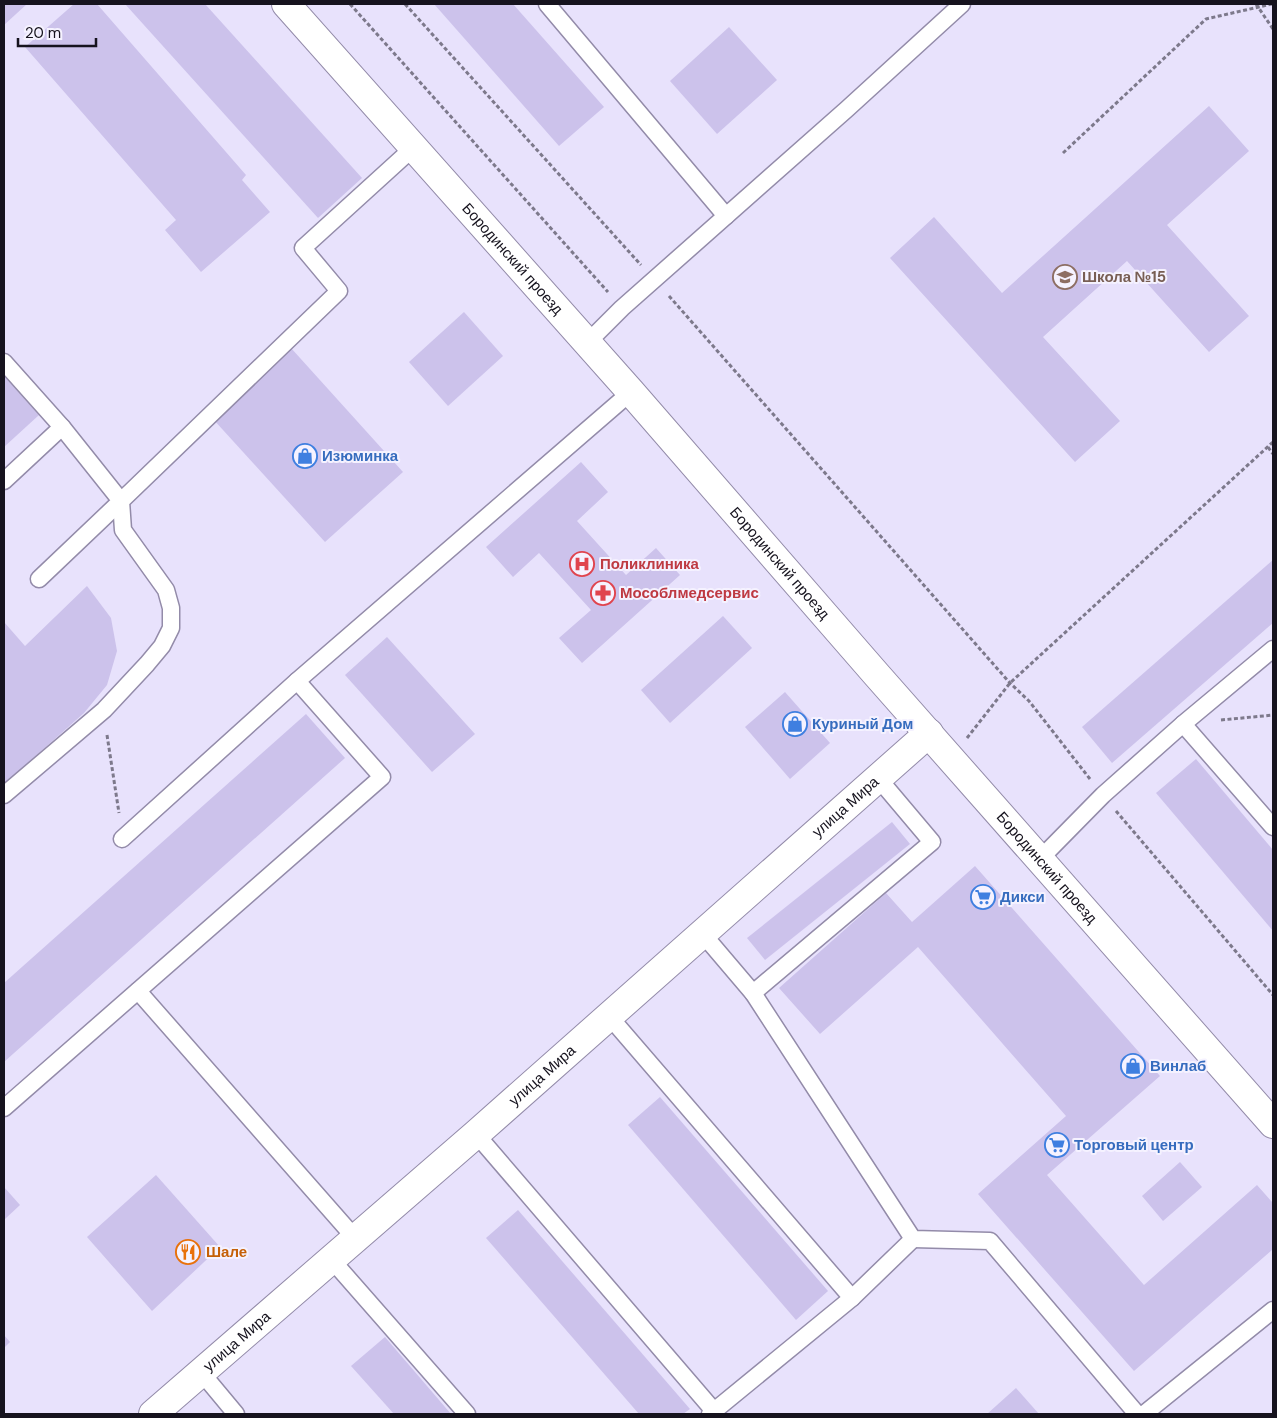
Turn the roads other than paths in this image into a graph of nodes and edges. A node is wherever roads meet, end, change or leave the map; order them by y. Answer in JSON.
{"nodes":[{"id":1,"x":286,"y":4,"type":"edge"},
{"id":2,"x":548,"y":4,"type":"edge"},
{"id":3,"x":962,"y":4,"type":"edge"},
{"id":4,"x":413,"y":148,"type":"junction"},
{"id":5,"x":726,"y":216,"type":"junction"},
{"id":6,"x":587,"y":343,"type":"junction"},
{"id":7,"x":4,"y":362,"type":"edge"},
{"id":8,"x":631,"y":392,"type":"junction"},
{"id":9,"x":62,"y":427,"type":"junction"},
{"id":10,"x":4,"y":481,"type":"edge"},
{"id":11,"x":121,"y":501,"type":"junction"},
{"id":12,"x":39,"y":579,"type":"dead end"},
{"id":13,"x":1273,"y":649,"type":"edge"},
{"id":14,"x":297,"y":681,"type":"junction"},
{"id":15,"x":1183,"y":724,"type":"junction"},
{"id":16,"x":929,"y":733,"type":"junction"},
{"id":17,"x":878,"y":778,"type":"junction"},
{"id":18,"x":4,"y":796,"type":"edge"},
{"id":19,"x":1273,"y":827,"type":"edge"},
{"id":20,"x":122,"y":839,"type":"road end"},
{"id":21,"x":1040,"y":859,"type":"junction"},
{"id":22,"x":702,"y":933,"type":"junction"},
{"id":23,"x":138,"y":991,"type":"junction"},
{"id":24,"x":753,"y":993,"type":"junction"},
{"id":25,"x":609,"y":1016,"type":"junction"},
{"id":26,"x":4,"y":1108,"type":"edge"},
{"id":27,"x":1273,"y":1124,"type":"edge"},
{"id":28,"x":476,"y":1134,"type":"junction"},
{"id":29,"x":355,"y":1238,"type":"junction"},
{"id":30,"x":913,"y":1239,"type":"junction"},
{"id":31,"x":332,"y":1258,"type":"junction"},
{"id":32,"x":852,"y":1298,"type":"junction"},
{"id":33,"x":1273,"y":1310,"type":"edge"},
{"id":34,"x":201,"y":1372,"type":"junction"},
{"id":35,"x":712,"y":1413,"type":"edge"},
{"id":36,"x":153,"y":1414,"type":"edge"},
{"id":37,"x":236,"y":1414,"type":"edge"},
{"id":38,"x":467,"y":1414,"type":"edge"},
{"id":39,"x":1137,"y":1414,"type":"edge"},
{"id":40,"x":1144,"y":1414,"type":"edge"}],
"edges":[{"from":1,"to":4,"type":"street","name":"Бородинский проезд"},
{"from":2,"to":5,"type":"lane"},
{"from":3,"to":5,"type":"lane"},
{"from":4,"to":6,"type":"street","name":"Бородинский проезд"},
{"from":4,"to":11,"type":"lane"},
{"from":5,"to":6,"type":"lane"},
{"from":6,"to":8,"type":"street","name":"Бородинский проезд"},
{"from":7,"to":9,"type":"lane"},
{"from":8,"to":14,"type":"lane"},
{"from":8,"to":16,"type":"street","name":"Бородинский проезд"},
{"from":9,"to":10,"type":"lane"},
{"from":9,"to":11,"type":"lane"},
{"from":11,"to":12,"type":"lane"},
{"from":11,"to":18,"type":"lane"},
{"from":13,"to":15,"type":"lane"},
{"from":14,"to":20,"type":"lane"},
{"from":14,"to":23,"type":"lane"},
{"from":15,"to":19,"type":"lane"},
{"from":15,"to":21,"type":"lane"},
{"from":16,"to":17,"type":"street","name":"улица Мира"},
{"from":16,"to":21,"type":"street","name":"Бородинский проезд"},
{"from":17,"to":22,"type":"street","name":"улица Мира"},
{"from":17,"to":24,"type":"lane"},
{"from":21,"to":27,"type":"street","name":"Бородинский проезд"},
{"from":22,"to":24,"type":"lane"},
{"from":22,"to":25,"type":"street","name":"улица Мира"},
{"from":23,"to":26,"type":"lane"},
{"from":23,"to":29,"type":"lane"},
{"from":24,"to":30,"type":"lane"},
{"from":25,"to":28,"type":"street","name":"улица Мира"},
{"from":25,"to":32,"type":"lane"},
{"from":28,"to":29,"type":"street","name":"улица Мира"},
{"from":28,"to":35,"type":"lane"},
{"from":29,"to":31,"type":"street","name":"улица Мира"},
{"from":30,"to":32,"type":"lane"},
{"from":30,"to":39,"type":"lane"},
{"from":31,"to":34,"type":"street","name":"улица Мира"},
{"from":31,"to":38,"type":"lane"},
{"from":32,"to":35,"type":"lane"},
{"from":33,"to":40,"type":"lane"},
{"from":34,"to":36,"type":"street","name":"улица Мира"},
{"from":34,"to":37,"type":"lane"}]}
